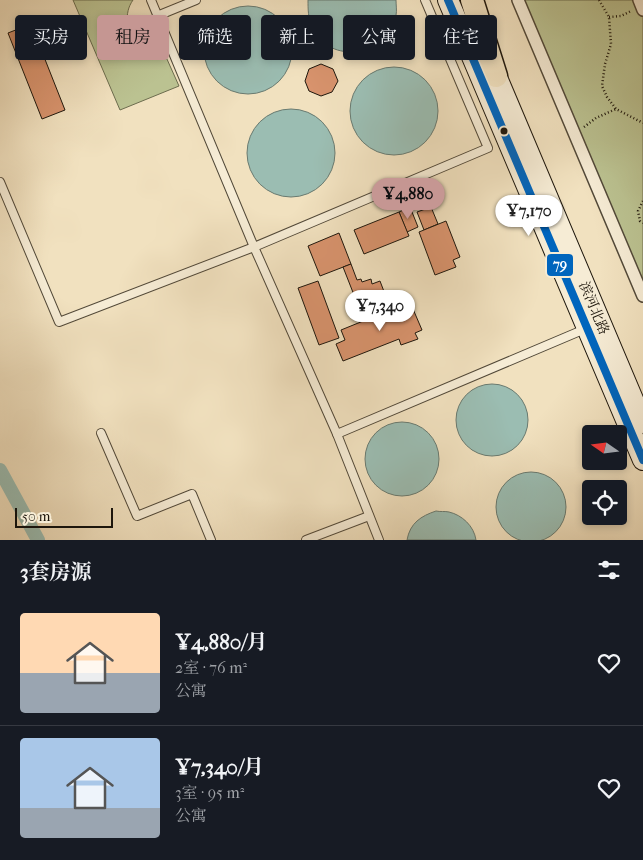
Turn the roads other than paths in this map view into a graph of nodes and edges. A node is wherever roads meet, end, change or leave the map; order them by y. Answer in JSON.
{"nodes":[{"id":1,"x":151,"y":0,"type":"edge"},
{"id":2,"x":196,"y":0,"type":"edge"},
{"id":3,"x":426,"y":0,"type":"edge"},
{"id":4,"x":448,"y":0,"type":"edge"},
{"id":5,"x":464,"y":0,"type":"edge"},
{"id":6,"x":472,"y":0,"type":"edge"},
{"id":7,"x":518,"y":0,"type":"edge"},
{"id":8,"x":157,"y":15,"type":"edge"},
{"id":9,"x":159,"y":15,"type":"edge"},
{"id":10,"x":169,"y":45,"type":"edge"},
{"id":11,"x":496,"y":76,"type":"junction"},
{"id":12,"x":0,"y":182,"type":"edge"},
{"id":13,"x":254,"y":247,"type":"junction"},
{"id":14,"x":643,"y":296,"type":"edge"},
{"id":15,"x":587,"y":328,"type":"junction"},
{"id":16,"x":643,"y":423,"type":"edge"},
{"id":17,"x":101,"y":433,"type":"dead end"},
{"id":18,"x":337,"y":434,"type":"junction"},
{"id":19,"x":643,"y":460,"type":"edge"},
{"id":20,"x":369,"y":516,"type":"junction"},
{"id":21,"x":211,"y":540,"type":"edge"},
{"id":22,"x":306,"y":540,"type":"edge"},
{"id":23,"x":379,"y":540,"type":"edge"}],
"edges":[{"from":1,"to":8,"type":"lane"},
{"from":2,"to":9,"type":"lane"},
{"from":3,"to":13,"type":"lane"},
{"from":4,"to":15,"type":"main road","name":"滨河北路"},
{"from":5,"to":11,"type":"main road","name":"滨河北路"},
{"from":6,"to":11,"type":"main road"},
{"from":7,"to":14,"type":"street"},
{"from":10,"to":13,"type":"lane"},
{"from":11,"to":16,"type":"main road","name":"滨河北路"},
{"from":12,"to":13,"type":"lane"},
{"from":13,"to":18,"type":"lane"},
{"from":15,"to":18,"type":"lane"},
{"from":15,"to":19,"type":"main road","name":"滨河北路"},
{"from":17,"to":21,"type":"lane"},
{"from":18,"to":20,"type":"lane"},
{"from":20,"to":22,"type":"lane"},
{"from":20,"to":23,"type":"lane"}]}
